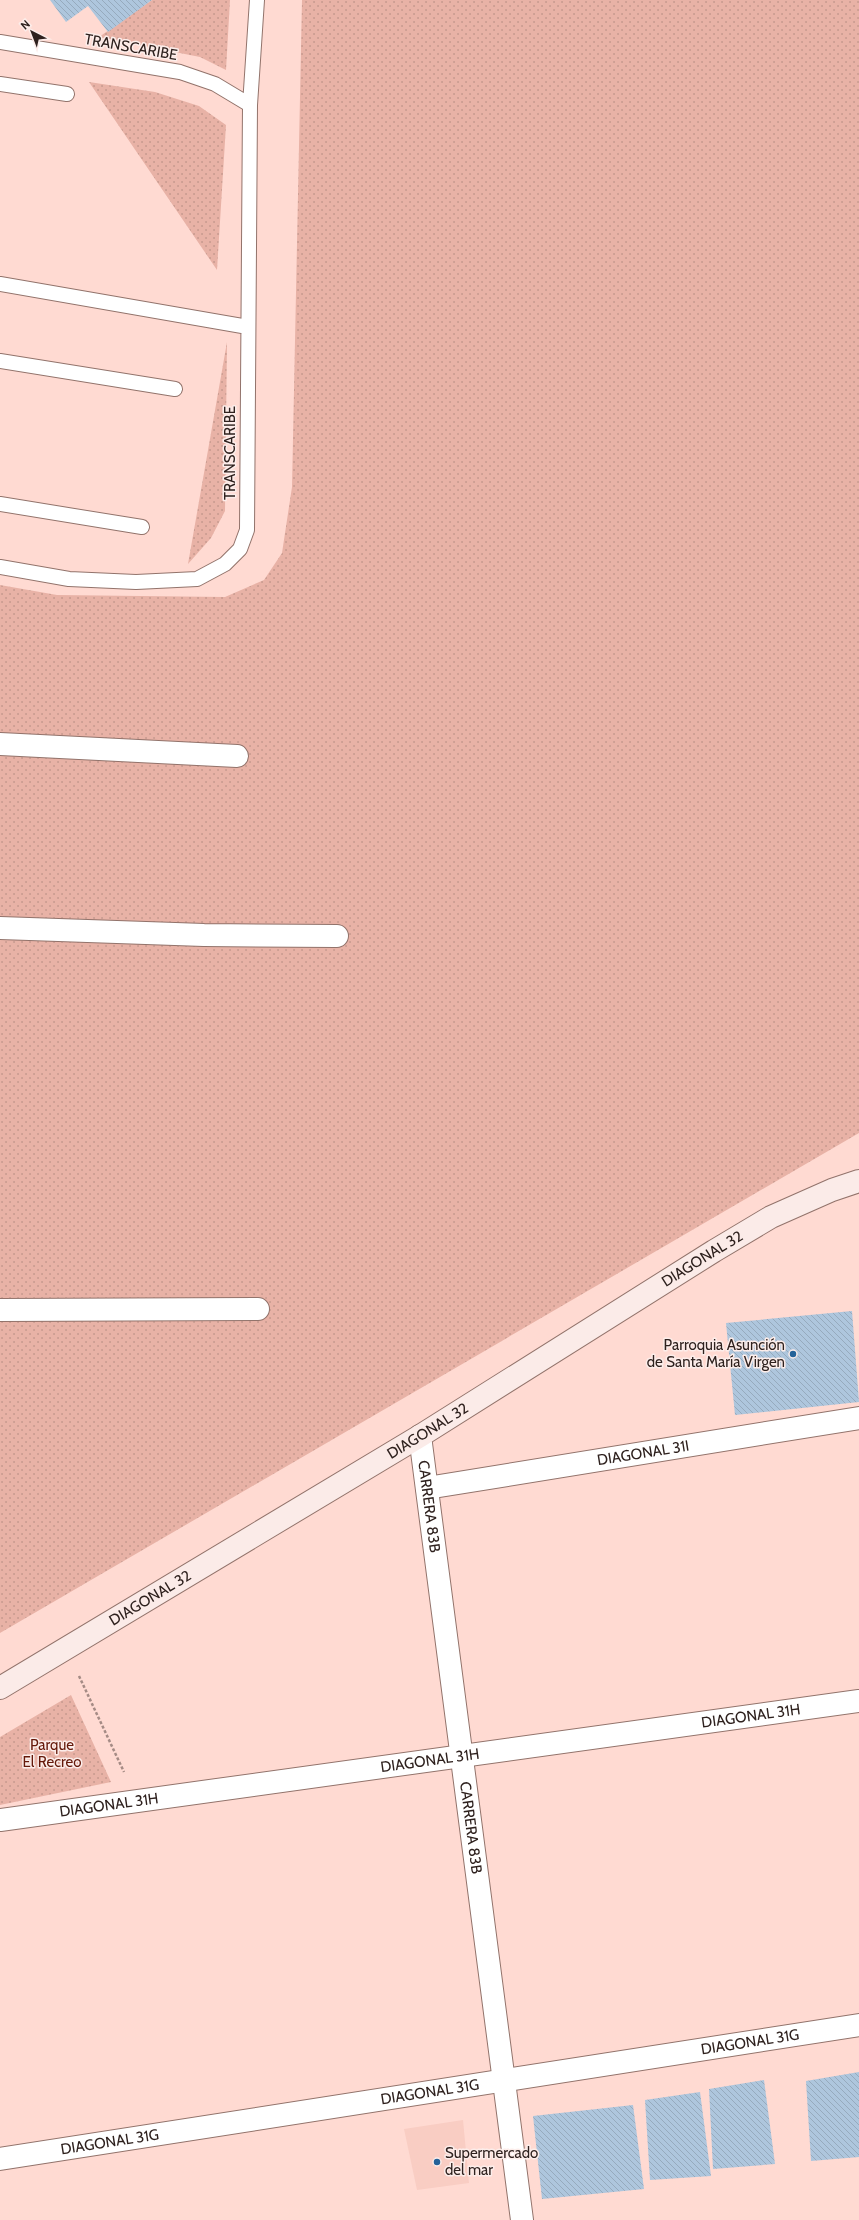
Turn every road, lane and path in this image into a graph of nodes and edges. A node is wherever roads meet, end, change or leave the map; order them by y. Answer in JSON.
{"nodes":[{"id":1,"x":257,"y":0,"type":"edge"},
{"id":2,"x":0,"y":42,"type":"edge"},
{"id":3,"x":0,"y":84,"type":"edge"},
{"id":4,"x":67,"y":94,"type":"dead end"},
{"id":5,"x":250,"y":105,"type":"junction"},
{"id":6,"x":0,"y":284,"type":"edge"},
{"id":7,"x":248,"y":327,"type":"junction"},
{"id":8,"x":0,"y":361,"type":"edge"},
{"id":9,"x":175,"y":389,"type":"dead end"},
{"id":10,"x":0,"y":504,"type":"edge"},
{"id":11,"x":142,"y":527,"type":"dead end"},
{"id":12,"x":0,"y":567,"type":"edge"},
{"id":13,"x":0,"y":744,"type":"edge"},
{"id":14,"x":237,"y":756,"type":"dead end"},
{"id":15,"x":0,"y":928,"type":"edge"},
{"id":16,"x":337,"y":936,"type":"dead end"},
{"id":17,"x":859,"y":1181,"type":"edge"},
{"id":18,"x":258,"y":1309,"type":"dead end"},
{"id":19,"x":0,"y":1310,"type":"edge"},
{"id":20,"x":859,"y":1418,"type":"edge"},
{"id":21,"x":420,"y":1436,"type":"junction"},
{"id":22,"x":427,"y":1488,"type":"junction"},
{"id":23,"x":65,"y":1648,"type":"junction"},
{"id":24,"x":0,"y":1688,"type":"edge"},
{"id":25,"x":859,"y":1701,"type":"edge"},
{"id":26,"x":462,"y":1755,"type":"junction"},
{"id":27,"x":138,"y":1801,"type":"junction"},
{"id":28,"x":0,"y":1820,"type":"edge"},
{"id":29,"x":859,"y":2025,"type":"edge"},
{"id":30,"x":504,"y":2080,"type":"junction"},
{"id":31,"x":0,"y":2159,"type":"edge"},
{"id":32,"x":522,"y":2220,"type":"edge"}],
"edges":[{"from":1,"to":5,"type":"lane","name":"TRANSCARIBE"},
{"from":2,"to":5,"type":"lane","name":"TRANSCARIBE"},
{"from":3,"to":4,"type":"lane"},
{"from":5,"to":7,"type":"lane","name":"TRANSCARIBE"},
{"from":6,"to":7,"type":"lane"},
{"from":7,"to":12,"type":"lane","name":"TRANSCARIBE"},
{"from":8,"to":9,"type":"lane"},
{"from":10,"to":11,"type":"lane"},
{"from":13,"to":14,"type":"street"},
{"from":15,"to":16,"type":"street"},
{"from":17,"to":21,"type":"street","name":"DIAGONAL 32"},
{"from":18,"to":19,"type":"street"},
{"from":20,"to":22,"type":"street","name":"DIAGONAL 31I"},
{"from":21,"to":22,"type":"street","name":"CARRERA 83B"},
{"from":21,"to":23,"type":"street","name":"DIAGONAL 32"},
{"from":22,"to":26,"type":"street","name":"CARRERA 83B"},
{"from":23,"to":24,"type":"street","name":"DIAGONAL 32"},
{"from":23,"to":27,"type":"path"},
{"from":25,"to":26,"type":"street","name":"DIAGONAL 31H"},
{"from":26,"to":27,"type":"street","name":"DIAGONAL 31H"},
{"from":26,"to":30,"type":"street","name":"CARRERA 83B"},
{"from":27,"to":28,"type":"street","name":"DIAGONAL 31H"},
{"from":29,"to":30,"type":"street","name":"DIAGONAL 31G"},
{"from":30,"to":31,"type":"street","name":"DIAGONAL 31G"},
{"from":30,"to":32,"type":"street","name":"CARRERA 83B"}]}
